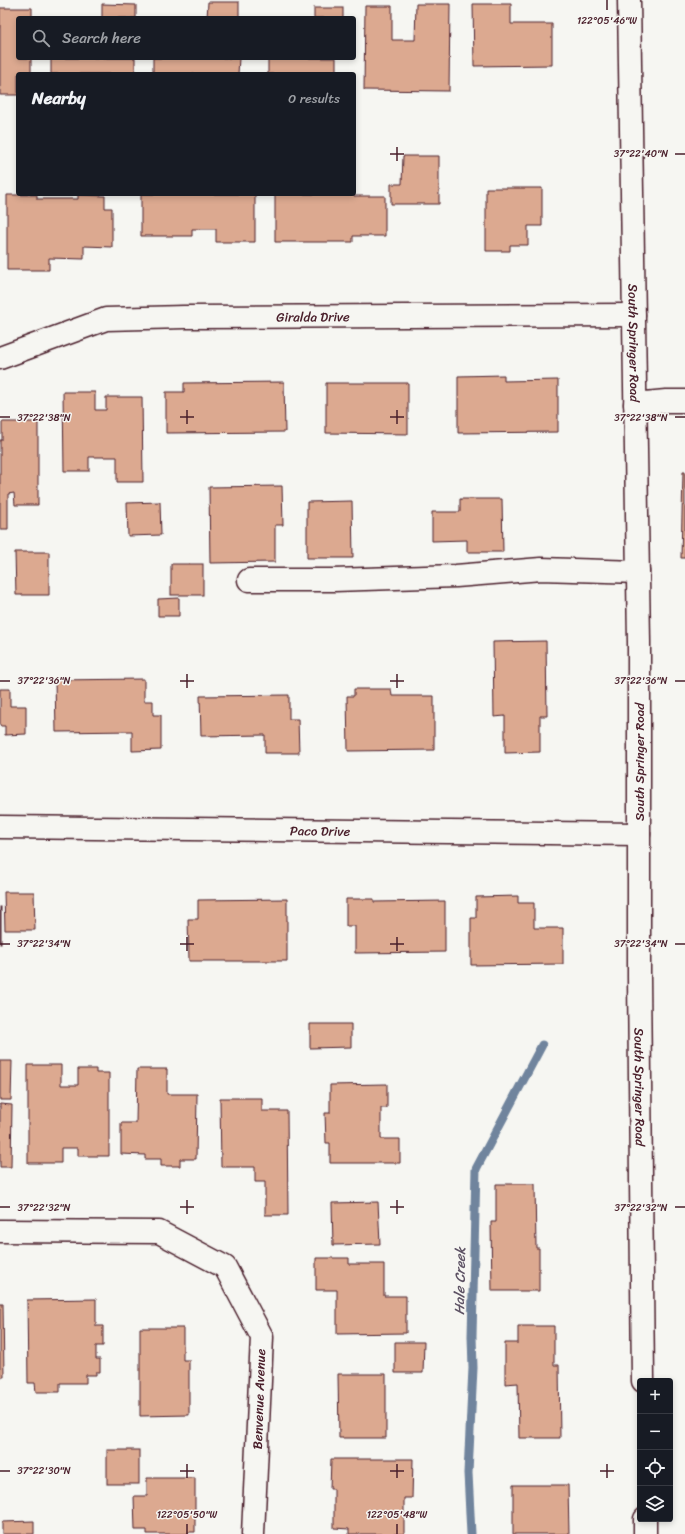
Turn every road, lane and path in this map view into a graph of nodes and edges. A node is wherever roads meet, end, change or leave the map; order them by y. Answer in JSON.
{"nodes":[{"id":1,"x":629,"y":0,"type":"edge"},
{"id":2,"x":634,"y":315,"type":"junction"},
{"id":3,"x":0,"y":358,"type":"edge"},
{"id":4,"x":685,"y":401,"type":"edge"},
{"id":5,"x":635,"y":404,"type":"junction"},
{"id":6,"x":638,"y":572,"type":"junction"},
{"id":7,"x":249,"y":580,"type":"dead end"},
{"id":8,"x":0,"y":827,"type":"edge"},
{"id":9,"x":639,"y":834,"type":"junction"},
{"id":10,"x":0,"y":1231,"type":"edge"},
{"id":11,"x":643,"y":1378,"type":"edge"},
{"id":12,"x":645,"y":1522,"type":"edge"},
{"id":13,"x":253,"y":1534,"type":"edge"},
{"id":14,"x":645,"y":1534,"type":"edge"}],
"edges":[{"from":1,"to":2,"type":"street","name":"South Springer Road"},
{"from":2,"to":3,"type":"street","name":"Giralda Drive"},
{"from":2,"to":5,"type":"street","name":"South Springer Road"},
{"from":4,"to":5,"type":"street"},
{"from":5,"to":6,"type":"street","name":"South Springer Road"},
{"from":6,"to":7,"type":"street"},
{"from":6,"to":9,"type":"street","name":"South Springer Road"},
{"from":8,"to":9,"type":"street","name":"Paco Drive"},
{"from":9,"to":11,"type":"street","name":"South Springer Road"},
{"from":10,"to":13,"type":"street","name":"Benvenue Avenue"},
{"from":12,"to":14,"type":"street"}]}
